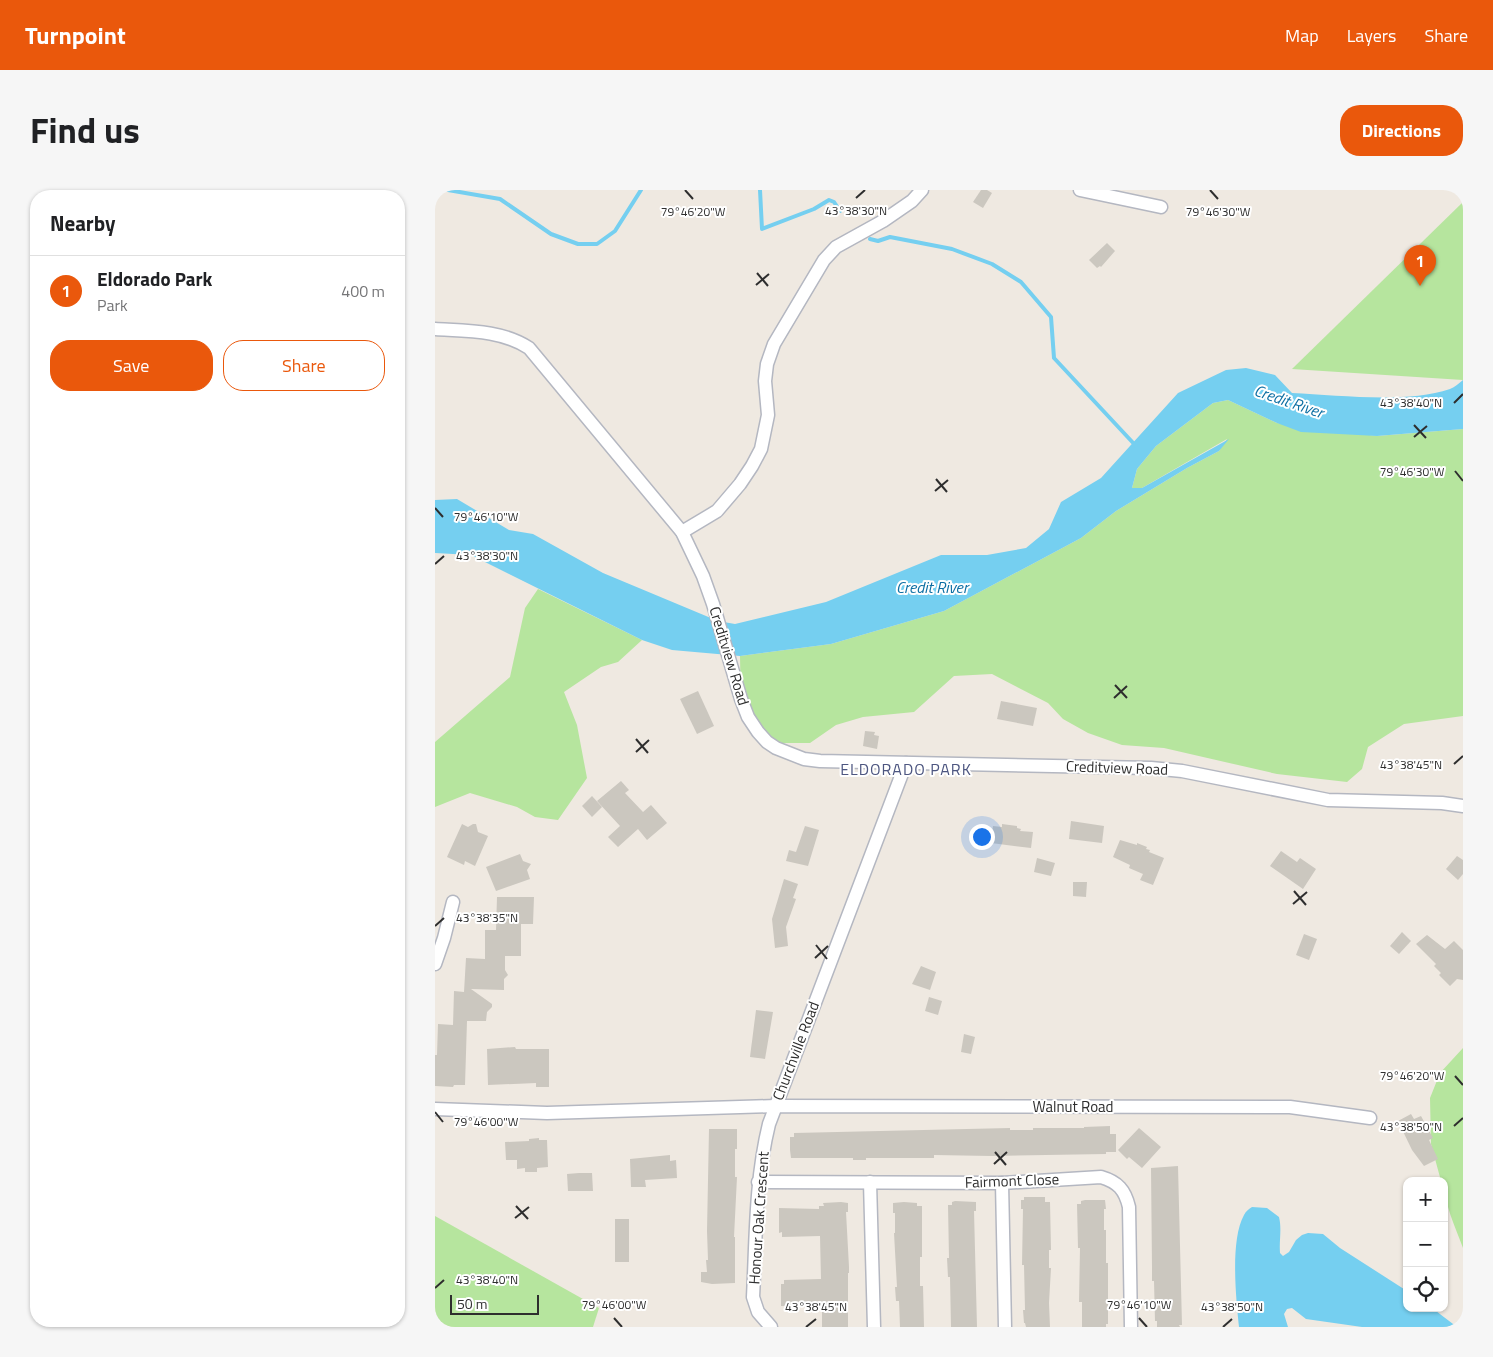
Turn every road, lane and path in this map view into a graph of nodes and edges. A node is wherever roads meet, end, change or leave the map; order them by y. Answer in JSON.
{"nodes":[{"id":1,"x":922,"y":190,"type":"edge"},
{"id":2,"x":1080,"y":190,"type":"edge"},
{"id":3,"x":1161,"y":207,"type":"dead end"},
{"id":4,"x":435,"y":329,"type":"edge"},
{"id":5,"x":682,"y":532,"type":"junction"},
{"id":6,"x":906,"y":763,"type":"junction"},
{"id":7,"x":1463,"y":806,"type":"edge"},
{"id":8,"x":453,"y":902,"type":"dead end"},
{"id":9,"x":435,"y":964,"type":"edge"},
{"id":10,"x":776,"y":1106,"type":"junction"},
{"id":11,"x":435,"y":1109,"type":"edge"},
{"id":12,"x":1370,"y":1118,"type":"dead end"},
{"id":13,"x":758,"y":1182,"type":"junction"},
{"id":14,"x":870,"y":1182,"type":"junction"},
{"id":15,"x":1001,"y":1183,"type":"junction"},
{"id":16,"x":771,"y":1327,"type":"edge"},
{"id":17,"x":874,"y":1327,"type":"edge"},
{"id":18,"x":1005,"y":1327,"type":"edge"},
{"id":19,"x":1131,"y":1327,"type":"edge"}],
"edges":[{"from":1,"to":5,"type":"street"},
{"from":2,"to":3,"type":"street"},
{"from":4,"to":5,"type":"street","name":"Creditview Road"},
{"from":5,"to":6,"type":"street","name":"Creditview Road"},
{"from":6,"to":7,"type":"street","name":"Creditview Road"},
{"from":6,"to":10,"type":"street","name":"Churchville Road"},
{"from":8,"to":9,"type":"street"},
{"from":10,"to":11,"type":"street","name":"Churchville Road"},
{"from":10,"to":12,"type":"street","name":"Walnut Road"},
{"from":10,"to":13,"type":"street","name":"Honour Oak Crescent"},
{"from":13,"to":14,"type":"street","name":"Fairmont Close"},
{"from":13,"to":16,"type":"street","name":"Honour Oak Crescent"},
{"from":14,"to":15,"type":"street","name":"Fairmont Close"},
{"from":14,"to":17,"type":"street"},
{"from":15,"to":18,"type":"street"},
{"from":15,"to":19,"type":"street","name":"Fairmont Close"}]}
